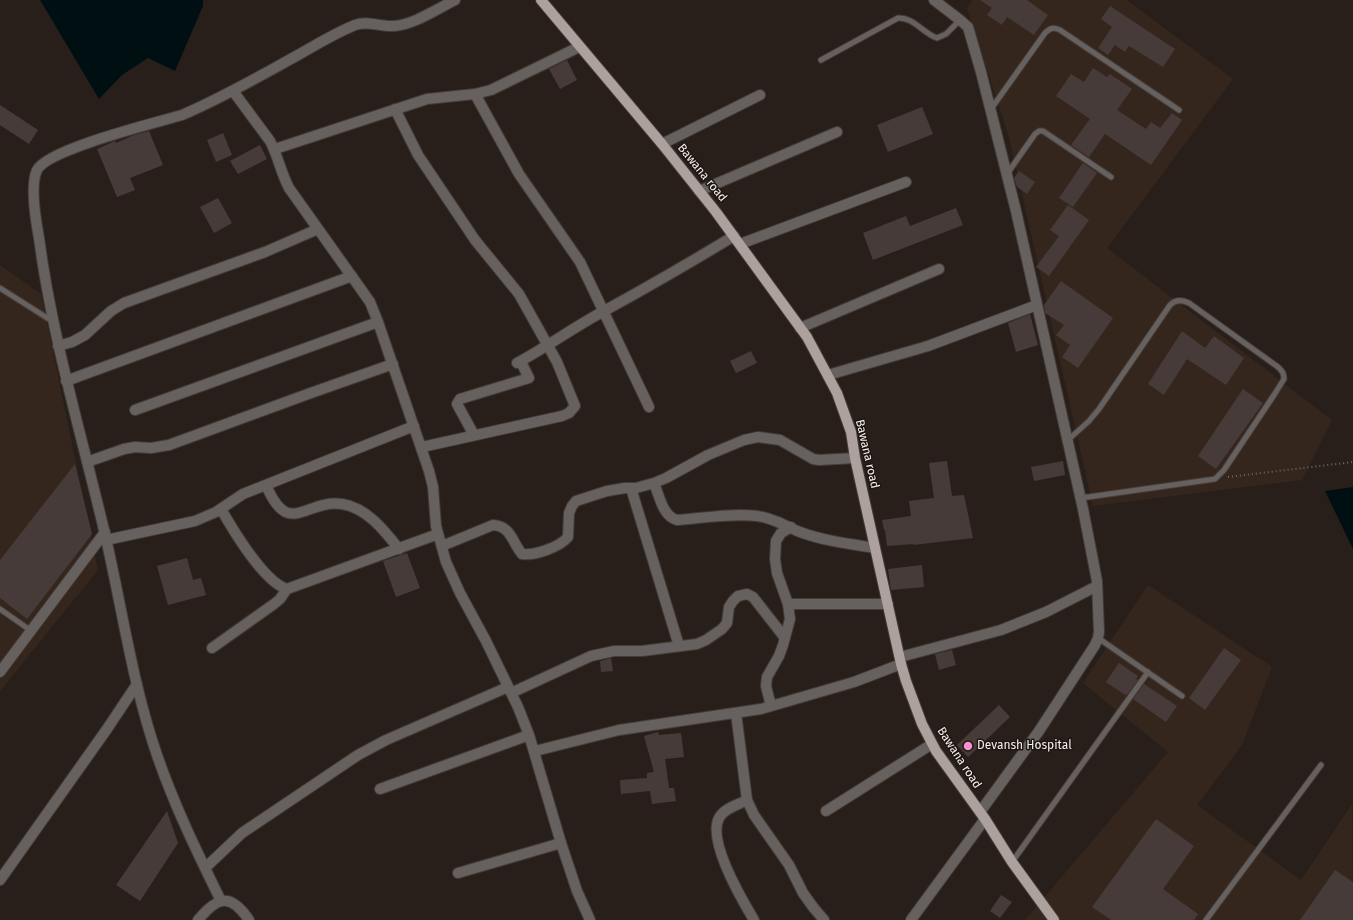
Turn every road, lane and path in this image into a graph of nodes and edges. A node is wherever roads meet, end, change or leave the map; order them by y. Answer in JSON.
{"nodes":[{"id":1,"x":455,"y":0,"type":"edge"},
{"id":2,"x":541,"y":0,"type":"edge"},
{"id":3,"x":934,"y":0,"type":"edge"},
{"id":4,"x":960,"y":20,"type":"junction"},
{"id":5,"x":579,"y":47,"type":"junction"},
{"id":6,"x":821,"y":60,"type":"dead end"},
{"id":7,"x":233,"y":91,"type":"junction"},
{"id":8,"x":475,"y":94,"type":"junction"},
{"id":9,"x":760,"y":95,"type":"dead end"},
{"id":10,"x":394,"y":109,"type":"junction"},
{"id":11,"x":991,"y":110,"type":"junction"},
{"id":12,"x":1179,"y":110,"type":"dead end"},
{"id":13,"x":837,"y":132,"type":"dead end"},
{"id":14,"x":662,"y":144,"type":"junction"},
{"id":15,"x":275,"y":149,"type":"junction"},
{"id":16,"x":1007,"y":175,"type":"junction"},
{"id":17,"x":1111,"y":176,"type":"dead end"},
{"id":18,"x":906,"y":182,"type":"dead end"},
{"id":19,"x":699,"y":191,"type":"junction"},
{"id":20,"x":318,"y":229,"type":"junction"},
{"id":21,"x":737,"y":240,"type":"junction"},
{"id":22,"x":939,"y":269,"type":"dead end"},
{"id":23,"x":352,"y":276,"type":"junction"},
{"id":24,"x":0,"y":288,"type":"edge"},
{"id":25,"x":1037,"y":305,"type":"junction"},
{"id":26,"x":604,"y":311,"type":"junction"},
{"id":27,"x":52,"y":321,"type":"junction"},
{"id":28,"x":378,"y":322,"type":"junction"},
{"id":29,"x":800,"y":328,"type":"junction"},
{"id":30,"x":548,"y":345,"type":"junction"},
{"id":31,"x":58,"y":346,"type":"junction"},
{"id":32,"x":393,"y":364,"type":"junction"},
{"id":33,"x":828,"y":375,"type":"junction"},
{"id":34,"x":66,"y":381,"type":"junction"},
{"id":35,"x":648,"y":407,"type":"dead end"},
{"id":36,"x":135,"y":410,"type":"dead end"},
{"id":37,"x":414,"y":426,"type":"junction"},
{"id":38,"x":474,"y":435,"type":"junction"},
{"id":39,"x":1068,"y":440,"type":"junction"},
{"id":40,"x":422,"y":447,"type":"junction"},
{"id":41,"x":855,"y":458,"type":"junction"},
{"id":42,"x":87,"y":462,"type":"junction"},
{"id":43,"x":1353,"y":462,"type":"edge"},
{"id":44,"x":1215,"y":479,"type":"junction"},
{"id":45,"x":654,"y":483,"type":"junction"},
{"id":46,"x":266,"y":485,"type":"junction"},
{"id":47,"x":631,"y":488,"type":"junction"},
{"id":48,"x":1081,"y":498,"type":"junction"},
{"id":49,"x":221,"y":509,"type":"junction"},
{"id":50,"x":791,"y":527,"type":"junction"},
{"id":51,"x":438,"y":534,"type":"junction"},
{"id":52,"x":106,"y":536,"type":"junction"},
{"id":53,"x":442,"y":546,"type":"junction"},
{"id":54,"x":875,"y":548,"type":"junction"},
{"id":55,"x":399,"y":549,"type":"junction"},
{"id":56,"x":1097,"y":586,"type":"junction"},
{"id":57,"x":287,"y":589,"type":"junction"},
{"id":58,"x":788,"y":604,"type":"junction"},
{"id":59,"x":888,"y":604,"type":"junction"},
{"id":60,"x":0,"y":608,"type":"edge"},
{"id":61,"x":30,"y":630,"type":"junction"},
{"id":62,"x":785,"y":638,"type":"junction"},
{"id":63,"x":1098,"y":638,"type":"junction"},
{"id":64,"x":679,"y":646,"type":"junction"},
{"id":65,"x":212,"y":648,"type":"dead end"},
{"id":66,"x":900,"y":660,"type":"junction"},
{"id":67,"x":0,"y":672,"type":"edge"},
{"id":68,"x":1148,"y":672,"type":"junction"},
{"id":69,"x":137,"y":684,"type":"junction"},
{"id":70,"x":510,"y":690,"type":"junction"},
{"id":71,"x":1182,"y":696,"type":"dead end"},
{"id":72,"x":771,"y":706,"type":"junction"},
{"id":73,"x":736,"y":713,"type":"junction"},
{"id":74,"x":529,"y":735,"type":"junction"},
{"id":75,"x":932,"y":744,"type":"junction"},
{"id":76,"x":535,"y":751,"type":"junction"},
{"id":77,"x":1321,"y":765,"type":"dead end"},
{"id":78,"x":380,"y":789,"type":"dead end"},
{"id":79,"x":747,"y":800,"type":"junction"},
{"id":80,"x":826,"y":811,"type":"dead end"},
{"id":81,"x":982,"y":815,"type":"junction"},
{"id":82,"x":561,"y":843,"type":"junction"},
{"id":83,"x":1012,"y":862,"type":"junction"},
{"id":84,"x":205,"y":868,"type":"junction"},
{"id":85,"x":458,"y":873,"type":"dead end"},
{"id":86,"x":0,"y":880,"type":"edge"},
{"id":87,"x":221,"y":901,"type":"junction"},
{"id":88,"x":198,"y":920,"type":"edge"},
{"id":89,"x":249,"y":920,"type":"edge"},
{"id":90,"x":590,"y":920,"type":"edge"},
{"id":91,"x":754,"y":920,"type":"edge"},
{"id":92,"x":824,"y":920,"type":"edge"},
{"id":93,"x":911,"y":920,"type":"edge"},
{"id":94,"x":1054,"y":920,"type":"edge"},
{"id":95,"x":1206,"y":920,"type":"edge"}],
"edges":[{"from":1,"to":7,"type":"street"},
{"from":2,"to":5,"type":"main road","name":"Bawana road"},
{"from":3,"to":4,"type":"street"},
{"from":4,"to":6,"type":"lane"},
{"from":4,"to":11,"type":"street"},
{"from":5,"to":8,"type":"street"},
{"from":5,"to":14,"type":"main road","name":"Bawana road"},
{"from":7,"to":15,"type":"street"},
{"from":7,"to":27,"type":"street"},
{"from":8,"to":10,"type":"street"},
{"from":8,"to":26,"type":"street"},
{"from":9,"to":14,"type":"street"},
{"from":10,"to":15,"type":"street"},
{"from":10,"to":30,"type":"street"},
{"from":11,"to":12,"type":"lane"},
{"from":11,"to":16,"type":"street"},
{"from":13,"to":19,"type":"street"},
{"from":14,"to":19,"type":"main road","name":"Bawana road"},
{"from":15,"to":20,"type":"street"},
{"from":16,"to":17,"type":"lane"},
{"from":16,"to":25,"type":"street"},
{"from":18,"to":21,"type":"street"},
{"from":19,"to":21,"type":"main road","name":"Bawana road"},
{"from":20,"to":23,"type":"street"},
{"from":20,"to":31,"type":"street"},
{"from":21,"to":26,"type":"street"},
{"from":21,"to":29,"type":"main road","name":"Bawana road"},
{"from":22,"to":29,"type":"street"},
{"from":23,"to":28,"type":"street"},
{"from":23,"to":34,"type":"street"},
{"from":24,"to":27,"type":"lane"},
{"from":25,"to":33,"type":"street"},
{"from":25,"to":39,"type":"street"},
{"from":26,"to":30,"type":"street"},
{"from":26,"to":35,"type":"street"},
{"from":27,"to":31,"type":"street"},
{"from":28,"to":32,"type":"street"},
{"from":28,"to":36,"type":"street"},
{"from":29,"to":33,"type":"main road","name":"Bawana road"},
{"from":30,"to":38,"type":"street"},
{"from":30,"to":38,"type":"street"},
{"from":31,"to":34,"type":"street"},
{"from":32,"to":37,"type":"street"},
{"from":32,"to":42,"type":"street"},
{"from":33,"to":41,"type":"main road","name":"Bawana road"},
{"from":34,"to":42,"type":"street"},
{"from":37,"to":40,"type":"street"},
{"from":37,"to":46,"type":"street"},
{"from":38,"to":40,"type":"street"},
{"from":39,"to":44,"type":"lane"},
{"from":39,"to":48,"type":"street"},
{"from":40,"to":51,"type":"street"},
{"from":41,"to":45,"type":"street"},
{"from":41,"to":54,"type":"main road","name":"Bawana road"},
{"from":42,"to":52,"type":"street"},
{"from":43,"to":44,"type":"path"},
{"from":44,"to":48,"type":"lane"},
{"from":45,"to":47,"type":"street"},
{"from":45,"to":50,"type":"street"},
{"from":46,"to":49,"type":"street"},
{"from":46,"to":55,"type":"street"},
{"from":47,"to":53,"type":"street"},
{"from":47,"to":64,"type":"street"},
{"from":48,"to":56,"type":"street"},
{"from":49,"to":52,"type":"street"},
{"from":49,"to":57,"type":"street"},
{"from":50,"to":54,"type":"street"},
{"from":50,"to":58,"type":"street"},
{"from":51,"to":53,"type":"street"},
{"from":51,"to":55,"type":"street"},
{"from":52,"to":61,"type":"street"},
{"from":52,"to":69,"type":"street"},
{"from":53,"to":70,"type":"street"},
{"from":54,"to":59,"type":"main road","name":"Bawana road"},
{"from":55,"to":57,"type":"street"},
{"from":56,"to":63,"type":"street"},
{"from":56,"to":66,"type":"street"},
{"from":57,"to":65,"type":"street"},
{"from":58,"to":59,"type":"street"},
{"from":58,"to":62,"type":"street"},
{"from":59,"to":66,"type":"main road","name":"Bawana road"},
{"from":60,"to":61,"type":"lane"},
{"from":61,"to":67,"type":"street"},
{"from":62,"to":64,"type":"street"},
{"from":62,"to":72,"type":"street"},
{"from":63,"to":68,"type":"lane"},
{"from":63,"to":81,"type":"street"},
{"from":64,"to":70,"type":"street"},
{"from":66,"to":72,"type":"street"},
{"from":66,"to":75,"type":"main road","name":"Bawana road"},
{"from":68,"to":71,"type":"lane"},
{"from":68,"to":83,"type":"lane"},
{"from":69,"to":84,"type":"street"},
{"from":69,"to":86,"type":"street"},
{"from":70,"to":74,"type":"street"},
{"from":70,"to":84,"type":"street"},
{"from":72,"to":73,"type":"street"},
{"from":73,"to":76,"type":"street"},
{"from":73,"to":79,"type":"street"},
{"from":74,"to":76,"type":"street"},
{"from":74,"to":78,"type":"street"},
{"from":75,"to":80,"type":"street"},
{"from":75,"to":81,"type":"main road","name":"Bawana road"},
{"from":76,"to":82,"type":"street"},
{"from":77,"to":95,"type":"lane"},
{"from":79,"to":91,"type":"street"},
{"from":79,"to":92,"type":"street"},
{"from":81,"to":83,"type":"main road","name":"Bawana road"},
{"from":81,"to":93,"type":"street"},
{"from":82,"to":85,"type":"street"},
{"from":82,"to":90,"type":"street"},
{"from":83,"to":94,"type":"main road","name":"Bawana road"},
{"from":84,"to":87,"type":"street"},
{"from":87,"to":88,"type":"street"},
{"from":87,"to":89,"type":"street"}]}
